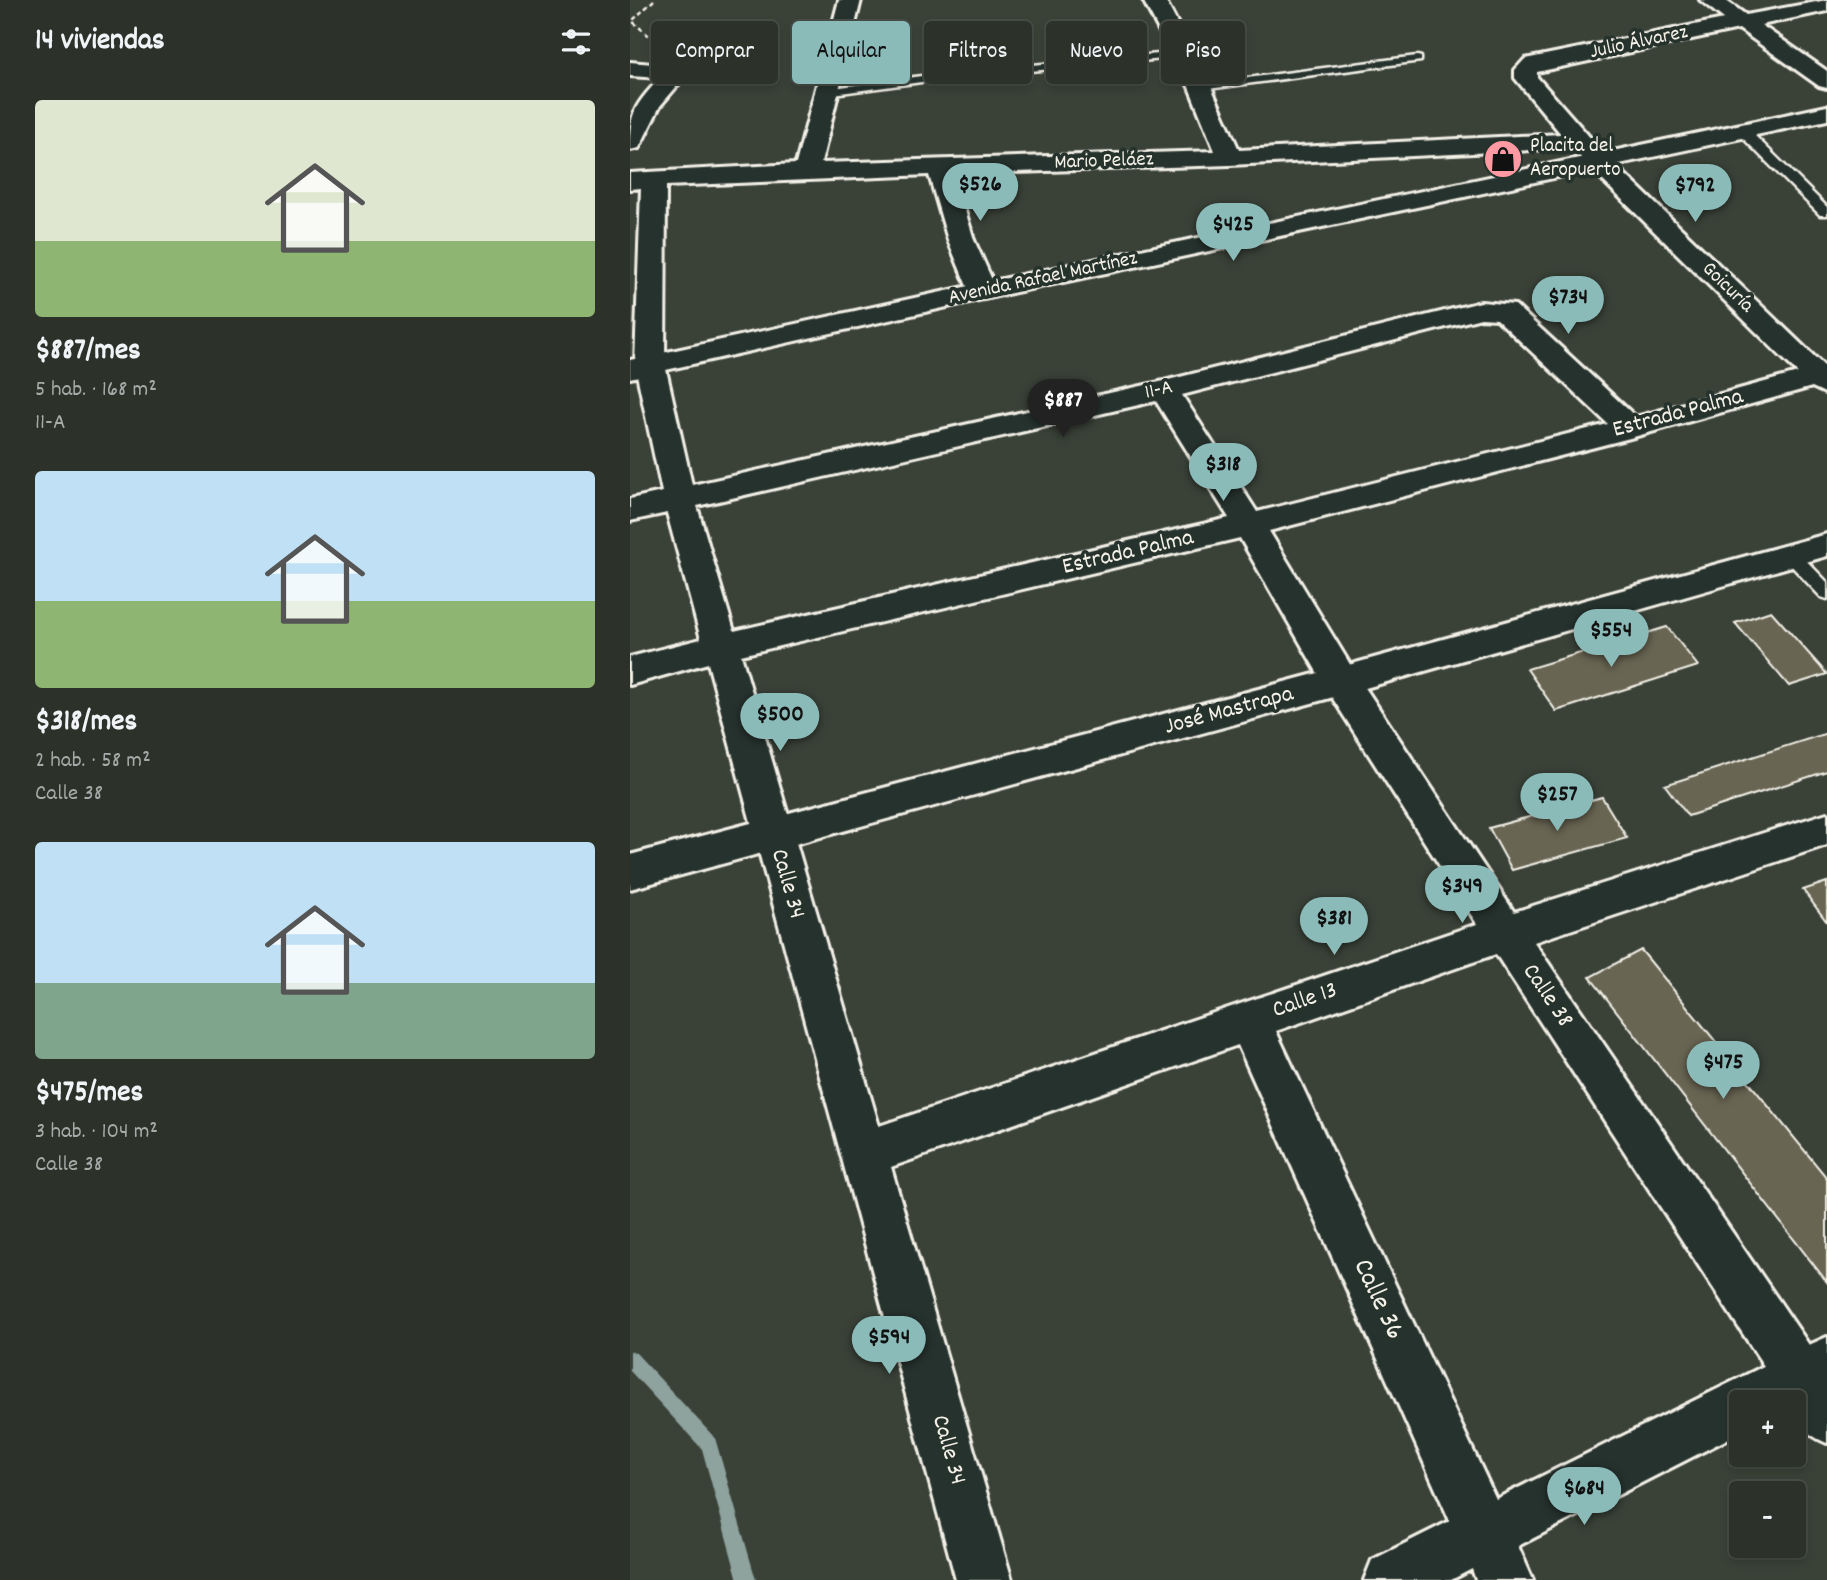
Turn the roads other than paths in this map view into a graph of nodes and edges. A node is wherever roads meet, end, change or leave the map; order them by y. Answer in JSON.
{"nodes":[{"id":1,"x":850,"y":0,"type":"edge"},
{"id":2,"x":1154,"y":0,"type":"edge"},
{"id":3,"x":1711,"y":0,"type":"edge"},
{"id":4,"x":1827,"y":5,"type":"edge"},
{"id":5,"x":1165,"y":21,"type":"edge"},
{"id":6,"x":1741,"y":22,"type":"junction"},
{"id":7,"x":1161,"y":57,"type":"edge"},
{"id":8,"x":1416,"y":59,"type":"dead end"},
{"id":9,"x":1533,"y":64,"type":"joint"},
{"id":10,"x":631,"y":69,"type":"edge"},
{"id":11,"x":1827,"y":81,"type":"edge"},
{"id":12,"x":1198,"y":84,"type":"edge"},
{"id":13,"x":1200,"y":87,"type":"junction"},
{"id":14,"x":826,"y":92,"type":"junction"},
{"id":15,"x":640,"y":104,"type":"edge"},
{"id":16,"x":1827,"y":113,"type":"edge"},
{"id":17,"x":1743,"y":131,"type":"junction"},
{"id":18,"x":1578,"y":140,"type":"junction"},
{"id":19,"x":630,"y":143,"type":"edge"},
{"id":20,"x":1230,"y":158,"type":"junction"},
{"id":21,"x":1598,"y":162,"type":"junction"},
{"id":22,"x":939,"y":167,"type":"junction"},
{"id":23,"x":807,"y":172,"type":"junction"},
{"id":24,"x":642,"y":180,"type":"edge"},
{"id":25,"x":1825,"y":212,"type":"dead end"},
{"id":26,"x":984,"y":291,"type":"junction"},
{"id":27,"x":640,"y":367,"type":"edge"},
{"id":28,"x":1824,"y":379,"type":"edge"},
{"id":29,"x":1164,"y":390,"type":"junction"},
{"id":30,"x":1630,"y":428,"type":"junction"},
{"id":31,"x":679,"y":499,"type":"junction"},
{"id":32,"x":630,"y":510,"type":"edge"},
{"id":33,"x":1249,"y":525,"type":"junction"},
{"id":34,"x":1827,"y":545,"type":"edge"},
{"id":35,"x":1792,"y":555,"type":"junction"},
{"id":36,"x":1827,"y":593,"type":"edge"},
{"id":37,"x":720,"y":647,"type":"junction"},
{"id":38,"x":630,"y":671,"type":"edge"},
{"id":39,"x":1341,"y":681,"type":"junction"},
{"id":40,"x":1827,"y":829,"type":"edge"},
{"id":41,"x":772,"y":834,"type":"junction"},
{"id":42,"x":630,"y":872,"type":"edge"},
{"id":43,"x":1504,"y":933,"type":"junction"},
{"id":44,"x":1249,"y":1020,"type":"junction"},
{"id":45,"x":865,"y":1153,"type":"junction"},
{"id":46,"x":1813,"y":1369,"type":"edge"},
{"id":47,"x":1770,"y":1390,"type":"edge"},
{"id":48,"x":1729,"y":1411,"type":"edge"},
{"id":49,"x":1827,"y":1417,"type":"edge"},
{"id":50,"x":1495,"y":1557,"type":"edge"},
{"id":51,"x":984,"y":1580,"type":"edge"},
{"id":52,"x":1392,"y":1580,"type":"edge"}],
"edges":[{"from":1,"to":14,"type":"street"},
{"from":2,"to":5,"type":"street"},
{"from":3,"to":6,"type":"street"},
{"from":4,"to":6,"type":"street","name":"Julio Álvarez"},
{"from":6,"to":9,"type":"street","name":"Julio Álvarez"},
{"from":6,"to":11,"type":"street"},
{"from":7,"to":14,"type":"lane"},
{"from":8,"to":13,"type":"lane"},
{"from":9,"to":18,"type":"street","name":"Goicuría"},
{"from":10,"to":15,"type":"street"},
{"from":12,"to":13,"type":"street"},
{"from":13,"to":20,"type":"street"},
{"from":14,"to":23,"type":"street"},
{"from":15,"to":19,"type":"street"},
{"from":16,"to":17,"type":"street","name":"Avenida Rafael Martínez"},
{"from":17,"to":21,"type":"street","name":"Avenida Rafael Martínez"},
{"from":17,"to":25,"type":"lane"},
{"from":18,"to":20,"type":"street","name":"Mario Peláez"},
{"from":18,"to":21,"type":"street","name":"Goicuría"},
{"from":20,"to":22,"type":"street","name":"Mario Peláez"},
{"from":21,"to":26,"type":"street","name":"Avenida Rafael Martínez"},
{"from":21,"to":28,"type":"street","name":"Goicuría"},
{"from":22,"to":23,"type":"street","name":"Mario Peláez"},
{"from":22,"to":26,"type":"street"},
{"from":23,"to":24,"type":"street","name":"Mario Peláez"},
{"from":24,"to":27,"type":"street","name":"Calle 34"},
{"from":26,"to":27,"type":"street","name":"Avenida Rafael Martínez"},
{"from":27,"to":31,"type":"street","name":"Calle 34"},
{"from":28,"to":30,"type":"street","name":"Estrada Palma"},
{"from":29,"to":30,"type":"street","name":"11-A"},
{"from":29,"to":31,"type":"street","name":"11-A"},
{"from":29,"to":33,"type":"street","name":"Calle 38"},
{"from":30,"to":33,"type":"street","name":"Estrada Palma"},
{"from":31,"to":32,"type":"street","name":"11-A"},
{"from":31,"to":37,"type":"street","name":"Calle 34"},
{"from":33,"to":37,"type":"street","name":"Estrada Palma"},
{"from":33,"to":39,"type":"street","name":"Calle 38"},
{"from":34,"to":35,"type":"street","name":"José Mastrapa"},
{"from":35,"to":36,"type":"lane"},
{"from":35,"to":39,"type":"street","name":"José Mastrapa"},
{"from":37,"to":38,"type":"street","name":"Estrada Palma"},
{"from":37,"to":41,"type":"street","name":"Calle 34"},
{"from":39,"to":41,"type":"street","name":"José Mastrapa"},
{"from":39,"to":43,"type":"street","name":"Calle 38"},
{"from":40,"to":43,"type":"street","name":"Calle 13"},
{"from":41,"to":42,"type":"street","name":"José Mastrapa"},
{"from":41,"to":45,"type":"street","name":"Calle 34"},
{"from":43,"to":44,"type":"street","name":"Calle 13"},
{"from":43,"to":46,"type":"street","name":"Calle 38"},
{"from":44,"to":45,"type":"street","name":"Calle 13"},
{"from":44,"to":50,"type":"street","name":"Calle 36"},
{"from":45,"to":51,"type":"street","name":"Calle 34"},
{"from":46,"to":47,"type":"street"},
{"from":46,"to":49,"type":"street","name":"Calle 38"},
{"from":48,"to":50,"type":"street"},
{"from":50,"to":52,"type":"street"}]}
